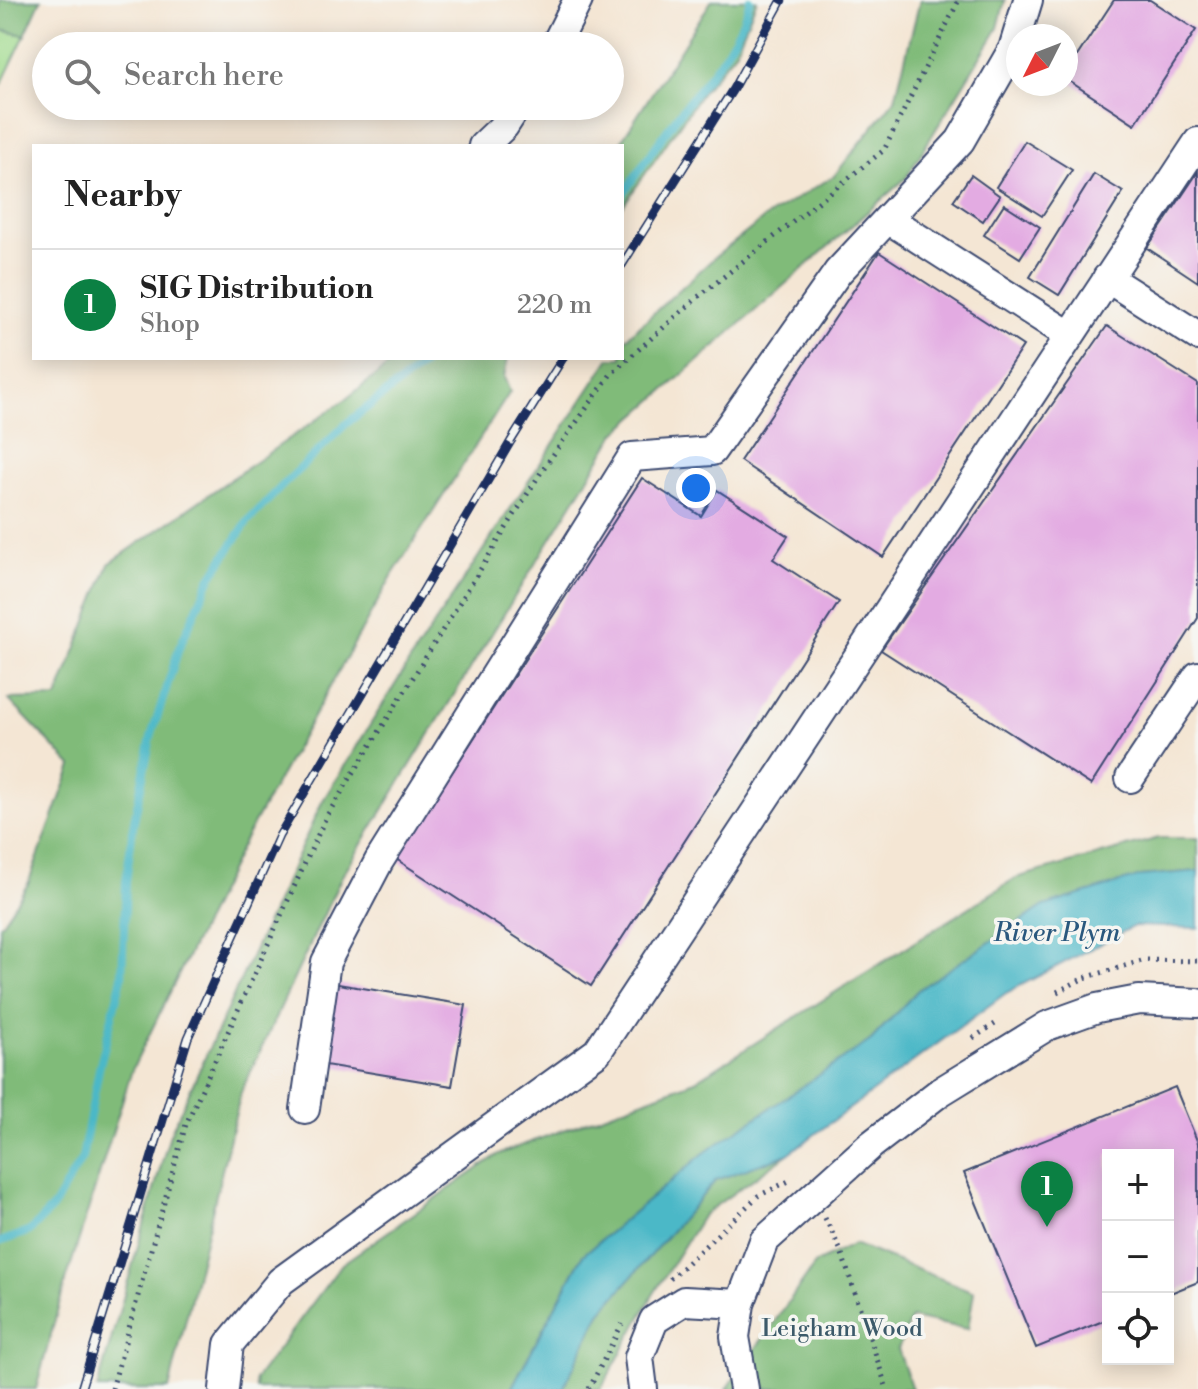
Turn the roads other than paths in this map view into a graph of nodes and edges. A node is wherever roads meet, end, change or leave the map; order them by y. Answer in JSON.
{"nodes":[{"id":1,"x":578,"y":0,"type":"edge"},
{"id":2,"x":1028,"y":0,"type":"edge"},
{"id":3,"x":562,"y":32,"type":"edge"},
{"id":4,"x":508,"y":120,"type":"edge"},
{"id":5,"x":1198,"y":142,"type":"edge"},
{"id":6,"x":485,"y":144,"type":"edge"},
{"id":7,"x":888,"y":219,"type":"junction"},
{"id":8,"x":1107,"y":278,"type":"junction"},
{"id":9,"x":1069,"y":335,"type":"junction"},
{"id":10,"x":1198,"y":336,"type":"edge"},
{"id":11,"x":1198,"y":676,"type":"edge"},
{"id":12,"x":1130,"y":778,"type":"dead end"},
{"id":13,"x":1198,"y":1003,"type":"edge"},
{"id":14,"x":305,"y":1109,"type":"dead end"},
{"id":15,"x":740,"y":1304,"type":"junction"},
{"id":16,"x":224,"y":1389,"type":"edge"},
{"id":17,"x":643,"y":1389,"type":"edge"},
{"id":18,"x":744,"y":1389,"type":"edge"}],
"edges":[{"from":1,"to":3,"type":"street"},
{"from":2,"to":7,"type":"street"},
{"from":4,"to":6,"type":"street"},
{"from":5,"to":8,"type":"street"},
{"from":7,"to":9,"type":"street"},
{"from":7,"to":14,"type":"street"},
{"from":8,"to":9,"type":"street"},
{"from":8,"to":10,"type":"street"},
{"from":9,"to":16,"type":"street"},
{"from":11,"to":12,"type":"street"},
{"from":13,"to":15,"type":"street"},
{"from":15,"to":17,"type":"street"},
{"from":15,"to":18,"type":"street"}]}
